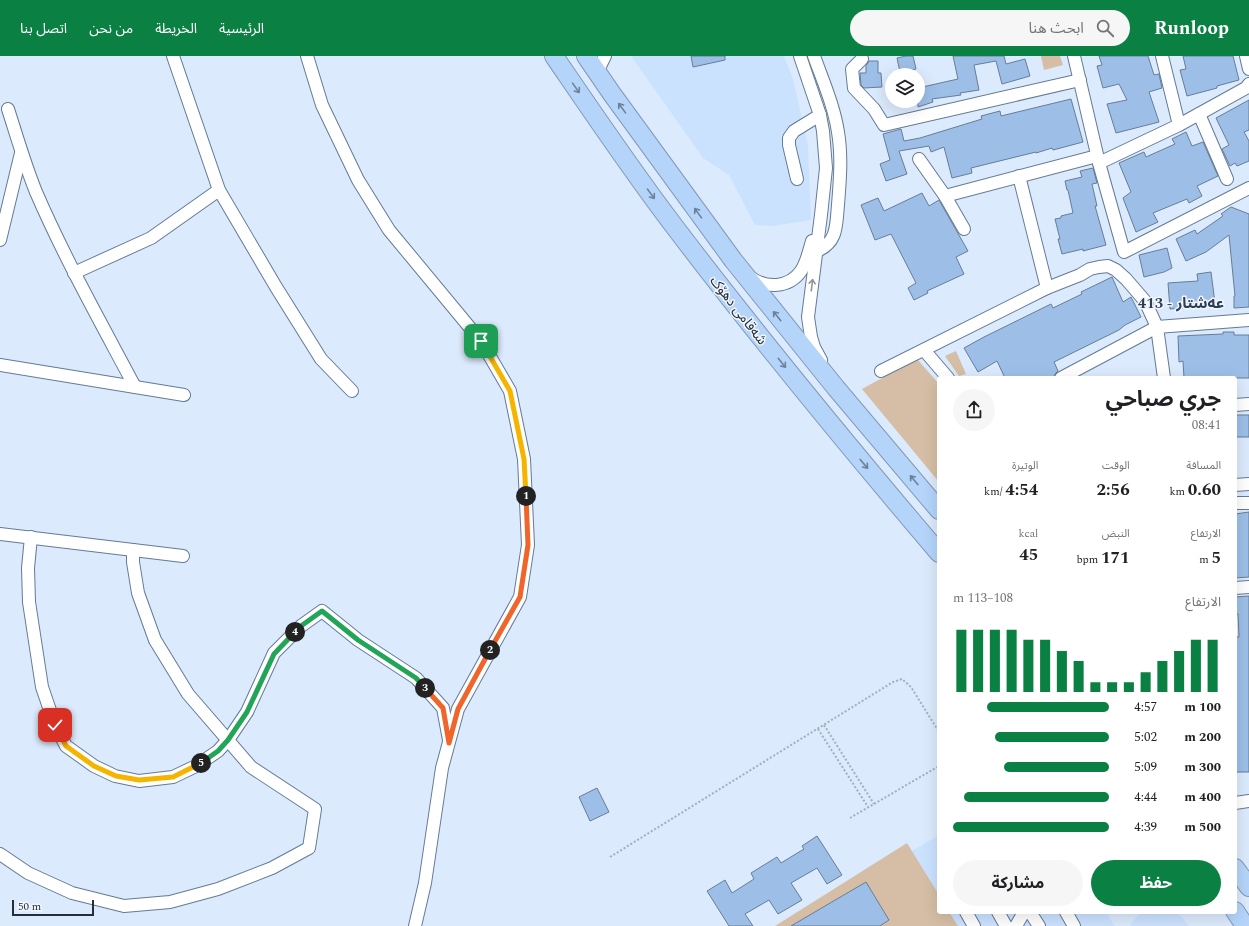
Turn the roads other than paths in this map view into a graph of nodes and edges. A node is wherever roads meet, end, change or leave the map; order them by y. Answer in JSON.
{"nodes":[{"id":1,"x":173,"y":56,"type":"edge"},
{"id":2,"x":307,"y":56,"type":"edge"},
{"id":3,"x":554,"y":56,"type":"edge"},
{"id":4,"x":586,"y":56,"type":"edge"},
{"id":5,"x":605,"y":56,"type":"edge"},
{"id":6,"x":800,"y":56,"type":"edge"},
{"id":7,"x":814,"y":56,"type":"edge"},
{"id":8,"x":1074,"y":56,"type":"edge"},
{"id":9,"x":1162,"y":56,"type":"edge"},
{"id":10,"x":1246,"y":56,"type":"edge"},
{"id":11,"x":862,"y":59,"type":"dead end"},
{"id":12,"x":1249,"y":69,"type":"edge"},
{"id":13,"x":597,"y":72,"type":"junction"},
{"id":14,"x":1080,"y":80,"type":"junction"},
{"id":15,"x":1249,"y":84,"type":"edge"},
{"id":16,"x":8,"y":109,"type":"dead end"},
{"id":17,"x":1199,"y":114,"type":"junction"},
{"id":18,"x":820,"y":116,"type":"junction"},
{"id":19,"x":1179,"y":124,"type":"junction"},
{"id":20,"x":22,"y":153,"type":"junction"},
{"id":21,"x":919,"y":159,"type":"dead end"},
{"id":22,"x":1098,"y":160,"type":"junction"},
{"id":23,"x":1019,"y":176,"type":"junction"},
{"id":24,"x":797,"y":179,"type":"dead end"},
{"id":25,"x":1226,"y":179,"type":"dead end"},
{"id":26,"x":219,"y":190,"type":"junction"},
{"id":27,"x":1248,"y":191,"type":"edge"},
{"id":28,"x":945,"y":196,"type":"junction"},
{"id":29,"x":821,"y":215,"type":"junction"},
{"id":30,"x":964,"y":229,"type":"dead end"},
{"id":31,"x":0,"y":240,"type":"edge"},
{"id":32,"x":817,"y":251,"type":"junction"},
{"id":33,"x":733,"y":260,"type":"junction"},
{"id":34,"x":74,"y":273,"type":"junction"},
{"id":35,"x":1047,"y":288,"type":"junction"},
{"id":36,"x":1249,"y":320,"type":"edge"},
{"id":37,"x":1157,"y":327,"type":"junction"},
{"id":38,"x":924,"y":350,"type":"junction"},
{"id":39,"x":0,"y":365,"type":"edge"},
{"id":40,"x":882,"y":371,"type":"dead end"},
{"id":41,"x":946,"y":376,"type":"edge"},
{"id":42,"x":1065,"y":376,"type":"edge"},
{"id":43,"x":1164,"y":376,"type":"edge"},
{"id":44,"x":135,"y":387,"type":"junction"},
{"id":45,"x":836,"y":388,"type":"junction"},
{"id":46,"x":352,"y":390,"type":"dead end"},
{"id":47,"x":184,"y":395,"type":"dead end"},
{"id":48,"x":1237,"y":404,"type":"edge"},
{"id":49,"x":1249,"y":404,"type":"edge"},
{"id":50,"x":1249,"y":484,"type":"edge"},
{"id":51,"x":1237,"y":485,"type":"edge"},
{"id":52,"x":1249,"y":502,"type":"edge"},
{"id":53,"x":1237,"y":503,"type":"edge"},
{"id":54,"x":937,"y":508,"type":"edge"},
{"id":55,"x":0,"y":534,"type":"edge"},
{"id":56,"x":31,"y":537,"type":"junction"},
{"id":57,"x":133,"y":550,"type":"junction"},
{"id":58,"x":937,"y":551,"type":"edge"},
{"id":59,"x":183,"y":556,"type":"dead end"},
{"id":60,"x":1249,"y":587,"type":"edge"},
{"id":61,"x":1237,"y":588,"type":"edge"},
{"id":62,"x":228,"y":740,"type":"junction"},
{"id":63,"x":449,"y":743,"type":"junction"},
{"id":64,"x":1249,"y":801,"type":"edge"},
{"id":65,"x":1237,"y":803,"type":"edge"},
{"id":66,"x":0,"y":854,"type":"edge"},
{"id":67,"x":1237,"y":871,"type":"edge"},
{"id":68,"x":1249,"y":887,"type":"edge"},
{"id":69,"x":967,"y":914,"type":"edge"},
{"id":70,"x":999,"y":914,"type":"edge"},
{"id":71,"x":1023,"y":914,"type":"edge"},
{"id":72,"x":1031,"y":914,"type":"edge"},
{"id":73,"x":1067,"y":914,"type":"edge"},
{"id":74,"x":1237,"y":914,"type":"edge"},
{"id":75,"x":415,"y":926,"type":"edge"},
{"id":76,"x":974,"y":926,"type":"edge"},
{"id":77,"x":982,"y":926,"type":"edge"},
{"id":78,"x":1006,"y":926,"type":"edge"},
{"id":79,"x":1016,"y":926,"type":"edge"},
{"id":80,"x":1038,"y":926,"type":"edge"},
{"id":81,"x":1074,"y":926,"type":"edge"},
{"id":82,"x":1246,"y":926,"type":"edge"}],
"edges":[{"from":1,"to":26,"type":"street"},
{"from":2,"to":63,"type":"street"},
{"from":3,"to":58,"type":"highway","name":"شەقامی دهۆک","one_way":true},
{"from":4,"to":13,"type":"highway","name":"شەقامی دهۆک"},
{"from":5,"to":13,"type":"street"},
{"from":6,"to":18,"type":"street"},
{"from":7,"to":32,"type":"street"},
{"from":8,"to":14,"type":"street"},
{"from":9,"to":19,"type":"street"},
{"from":10,"to":12,"type":"street"},
{"from":11,"to":14,"type":"street"},
{"from":33,"to":13,"type":"highway","name":"شەقامی دهۆک","one_way":true},
{"from":14,"to":22,"type":"street"},
{"from":15,"to":17,"type":"street"},
{"from":16,"to":20,"type":"street"},
{"from":17,"to":19,"type":"street"},
{"from":17,"to":25,"type":"street"},
{"from":18,"to":24,"type":"street"},
{"from":18,"to":29,"type":"street"},
{"from":19,"to":22,"type":"street"},
{"from":20,"to":31,"type":"street"},
{"from":20,"to":34,"type":"street"},
{"from":21,"to":28,"type":"street"},
{"from":22,"to":23,"type":"street"},
{"from":22,"to":27,"type":"street"},
{"from":23,"to":28,"type":"street"},
{"from":23,"to":35,"type":"street"},
{"from":26,"to":34,"type":"street"},
{"from":26,"to":46,"type":"street"},
{"from":28,"to":30,"type":"street"},
{"from":29,"to":32,"type":"street"},
{"from":29,"to":33,"type":"street"},
{"from":45,"to":32,"type":"street","one_way":true},
{"from":45,"to":33,"type":"highway","name":"شەقامی دهۆک","one_way":true},
{"from":34,"to":44,"type":"street"},
{"from":35,"to":37,"type":"street"},
{"from":35,"to":38,"type":"street"},
{"from":36,"to":37,"type":"street"},
{"from":37,"to":42,"type":"street"},
{"from":37,"to":43,"type":"street"},
{"from":38,"to":40,"type":"street"},
{"from":38,"to":41,"type":"street"},
{"from":39,"to":44,"type":"street"},
{"from":44,"to":47,"type":"street"},
{"from":54,"to":45,"type":"highway","name":"شەقامی دهۆک","one_way":true},
{"from":48,"to":49,"type":"street"},
{"from":50,"to":51,"type":"street"},
{"from":52,"to":53,"type":"street"},
{"from":55,"to":56,"type":"street"},
{"from":56,"to":57,"type":"street"},
{"from":56,"to":62,"type":"street"},
{"from":57,"to":59,"type":"street"},
{"from":57,"to":62,"type":"street"},
{"from":60,"to":61,"type":"street"},
{"from":62,"to":63,"type":"street"},
{"from":62,"to":66,"type":"street"},
{"from":63,"to":75,"type":"street"},
{"from":64,"to":65,"type":"street"},
{"from":67,"to":68,"type":"highway"},
{"from":69,"to":76,"type":"street"},
{"from":70,"to":78,"type":"street"},
{"from":71,"to":79,"type":"street"},
{"from":72,"to":80,"type":"street"},
{"from":73,"to":81,"type":"street"},
{"from":74,"to":82,"type":"highway"},
{"from":76,"to":77,"type":"street"}]}
